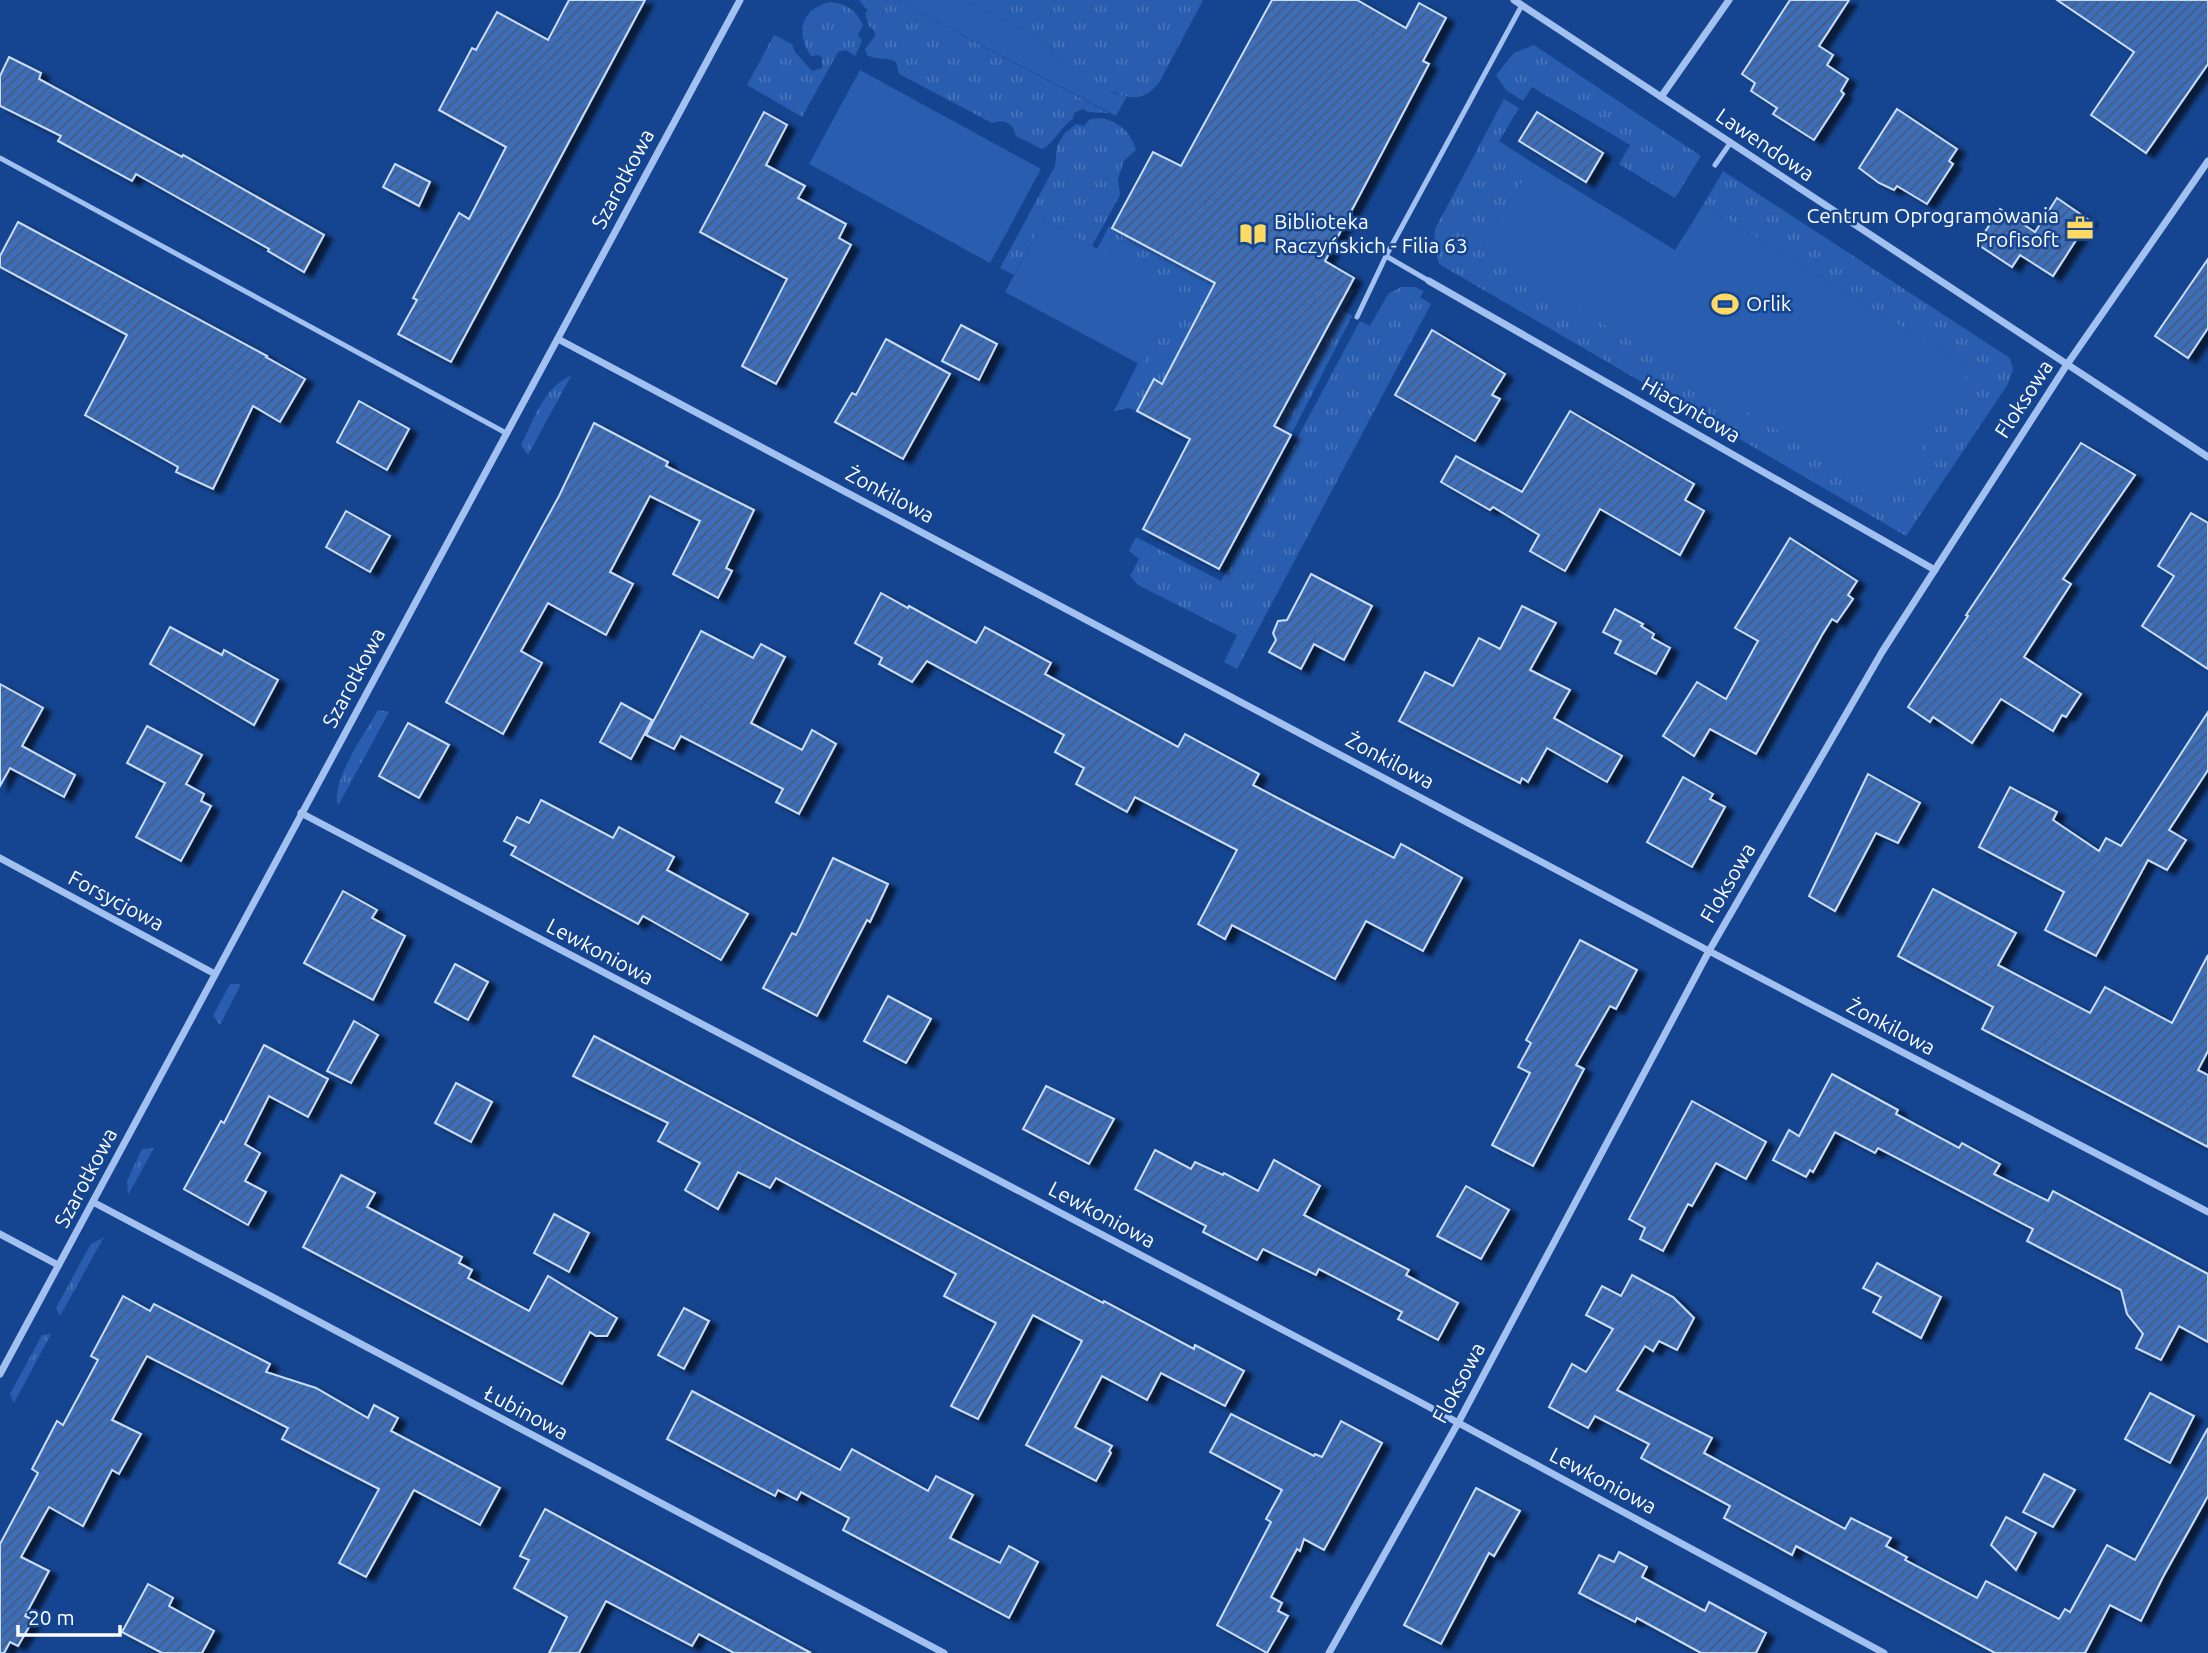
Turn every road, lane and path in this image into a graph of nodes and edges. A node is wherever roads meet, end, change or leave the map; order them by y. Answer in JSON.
{"nodes":[{"id":1,"x":740,"y":0,"type":"edge"},
{"id":2,"x":1514,"y":0,"type":"edge"},
{"id":3,"x":1729,"y":0,"type":"edge"},
{"id":4,"x":1522,"y":5,"type":"junction"},
{"id":5,"x":1661,"y":97,"type":"junction"},
{"id":6,"x":1731,"y":142,"type":"junction"},
{"id":7,"x":0,"y":158,"type":"edge"},
{"id":8,"x":2208,"y":161,"type":"edge"},
{"id":9,"x":1715,"y":165,"type":"dead end"},
{"id":10,"x":1386,"y":256,"type":"junction"},
{"id":11,"x":1429,"y":281,"type":"joint"},
{"id":12,"x":1357,"y":317,"type":"dead end"},
{"id":13,"x":558,"y":338,"type":"junction"},
{"id":14,"x":2066,"y":366,"type":"junction"},
{"id":15,"x":506,"y":433,"type":"junction"},
{"id":16,"x":2208,"y":457,"type":"edge"},
{"id":17,"x":1935,"y":570,"type":"junction"},
{"id":18,"x":301,"y":813,"type":"junction"},
{"id":19,"x":0,"y":858,"type":"edge"},
{"id":20,"x":1709,"y":951,"type":"junction"},
{"id":21,"x":215,"y":974,"type":"junction"},
{"id":22,"x":93,"y":1202,"type":"junction"},
{"id":23,"x":2208,"y":1212,"type":"edge"},
{"id":24,"x":0,"y":1234,"type":"edge"},
{"id":25,"x":58,"y":1265,"type":"junction"},
{"id":26,"x":0,"y":1374,"type":"edge"},
{"id":27,"x":1458,"y":1423,"type":"junction"},
{"id":28,"x":944,"y":1653,"type":"edge"},
{"id":29,"x":1329,"y":1653,"type":"edge"},
{"id":30,"x":1884,"y":1653,"type":"edge"}],
"edges":[{"from":1,"to":13,"type":"street","name":"Szarotkowa"},
{"from":2,"to":4,"type":"street","name":"Lawendowa"},
{"from":3,"to":5,"type":"street"},
{"from":4,"to":5,"type":"street","name":"Lawendowa"},
{"from":4,"to":10,"type":"lane"},
{"from":5,"to":6,"type":"street","name":"Lawendowa"},
{"from":6,"to":9,"type":"lane"},
{"from":6,"to":14,"type":"street","name":"Lawendowa"},
{"from":7,"to":15,"type":"lane"},
{"from":8,"to":14,"type":"street","name":"Floksowa"},
{"from":10,"to":11,"type":"lane"},
{"from":10,"to":12,"type":"lane"},
{"from":11,"to":17,"type":"street","name":"Hiacyntowa"},
{"from":13,"to":15,"type":"street","name":"Szarotkowa"},
{"from":13,"to":20,"type":"street","name":"Żonkilowa"},
{"from":14,"to":16,"type":"street","name":"Lawendowa"},
{"from":14,"to":17,"type":"street","name":"Floksowa"},
{"from":15,"to":18,"type":"street","name":"Szarotkowa"},
{"from":17,"to":20,"type":"street","name":"Floksowa"},
{"from":18,"to":21,"type":"street","name":"Szarotkowa"},
{"from":18,"to":27,"type":"street","name":"Lewkoniowa"},
{"from":19,"to":21,"type":"street","name":"Forsycjowa"},
{"from":20,"to":23,"type":"street","name":"Żonkilowa"},
{"from":20,"to":27,"type":"street","name":"Floksowa"},
{"from":21,"to":22,"type":"street","name":"Szarotkowa"},
{"from":22,"to":25,"type":"street","name":"Szarotkowa"},
{"from":22,"to":28,"type":"street","name":"Łubinowa"},
{"from":24,"to":25,"type":"street"},
{"from":25,"to":26,"type":"street","name":"Szarotkowa"},
{"from":27,"to":29,"type":"street","name":"Floksowa"},
{"from":27,"to":30,"type":"street","name":"Lewkoniowa"}]}
